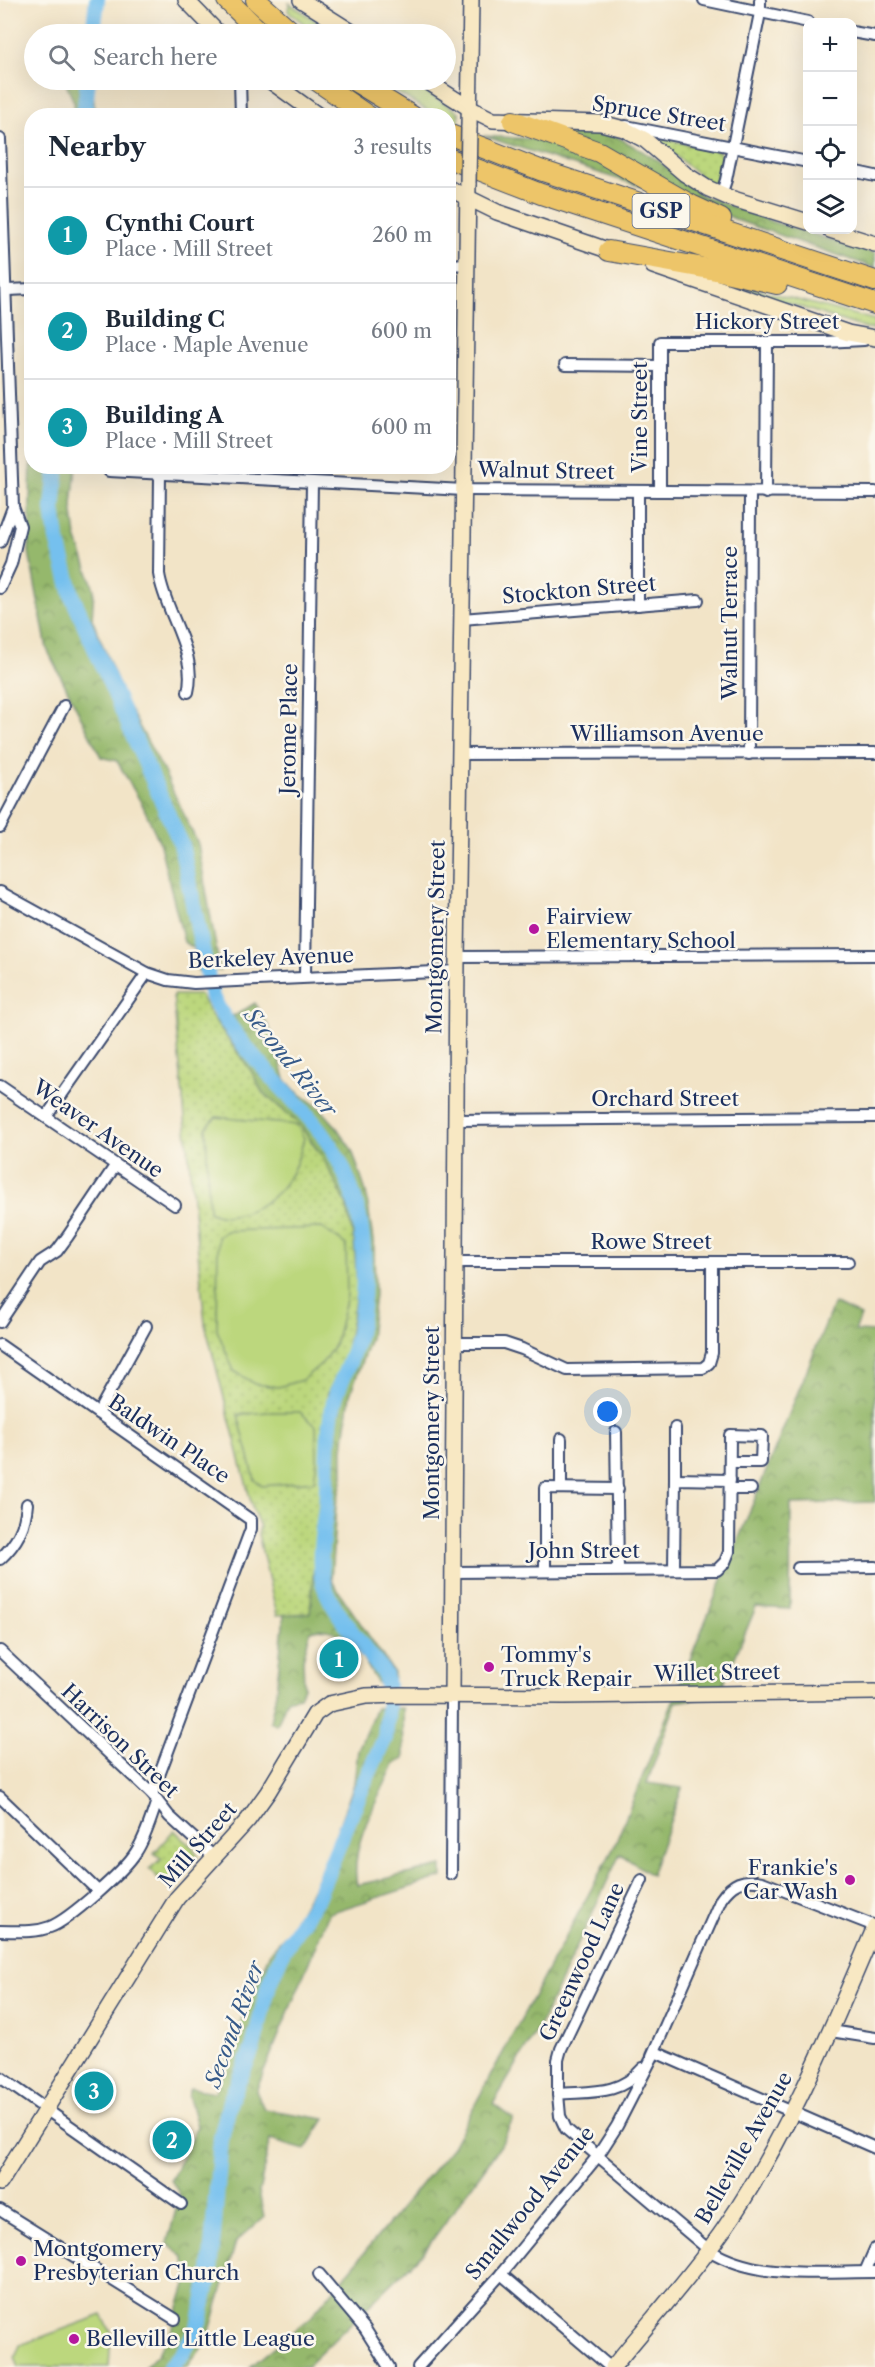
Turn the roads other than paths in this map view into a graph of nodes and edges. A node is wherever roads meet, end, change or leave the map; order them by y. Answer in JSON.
{"nodes":[{"id":1,"x":186,"y":0,"type":"edge"},
{"id":2,"x":227,"y":0,"type":"edge"},
{"id":3,"x":256,"y":0,"type":"edge"},
{"id":4,"x":301,"y":0,"type":"edge"},
{"id":5,"x":471,"y":0,"type":"edge"},
{"id":6,"x":704,"y":0,"type":"edge"},
{"id":7,"x":760,"y":0,"type":"edge"},
{"id":8,"x":760,"y":13,"type":"junction"},
{"id":9,"x":803,"y":21,"type":"edge"},
{"id":10,"x":209,"y":24,"type":"edge"},
{"id":11,"x":252,"y":24,"type":"edge"},
{"id":12,"x":283,"y":24,"type":"edge"},
{"id":13,"x":339,"y":24,"type":"edge"},
{"id":14,"x":857,"y":33,"type":"edge"},
{"id":15,"x":875,"y":36,"type":"edge"},
{"id":16,"x":240,"y":90,"type":"edge"},
{"id":17,"x":283,"y":90,"type":"edge"},
{"id":18,"x":330,"y":90,"type":"edge"},
{"id":19,"x":369,"y":90,"type":"edge"},
{"id":20,"x":441,"y":90,"type":"edge"},
{"id":21,"x":241,"y":108,"type":"edge"},
{"id":22,"x":308,"y":108,"type":"edge"},
{"id":23,"x":356,"y":108,"type":"edge"},
{"id":24,"x":399,"y":108,"type":"edge"},
{"id":25,"x":469,"y":108,"type":"junction"},
{"id":26,"x":513,"y":121,"type":"junction"},
{"id":27,"x":601,"y":123,"type":"junction"},
{"id":28,"x":456,"y":137,"type":"edge"},
{"id":29,"x":0,"y":139,"type":"edge"},
{"id":30,"x":733,"y":147,"type":"junction"},
{"id":31,"x":456,"y":161,"type":"edge"},
{"id":32,"x":803,"y":161,"type":"edge"},
{"id":33,"x":857,"y":172,"type":"edge"},
{"id":34,"x":875,"y":176,"type":"edge"},
{"id":35,"x":456,"y":189,"type":"edge"},
{"id":36,"x":468,"y":191,"type":"junction"},
{"id":37,"x":721,"y":195,"type":"junction"},
{"id":38,"x":803,"y":221,"type":"edge"},
{"id":39,"x":843,"y":234,"type":"edge"},
{"id":40,"x":875,"y":244,"type":"edge"},
{"id":41,"x":609,"y":251,"type":"junction"},
{"id":42,"x":467,"y":264,"type":"junction"},
{"id":43,"x":456,"y":265,"type":"edge"},
{"id":44,"x":875,"y":279,"type":"edge"},
{"id":45,"x":24,"y":289,"type":"edge"},
{"id":46,"x":7,"y":290,"type":"junction"},
{"id":47,"x":875,"y":306,"type":"edge"},
{"id":48,"x":875,"y":339,"type":"edge"},
{"id":49,"x":660,"y":342,"type":"joint"},
{"id":50,"x":767,"y":342,"type":"junction"},
{"id":51,"x":565,"y":365,"type":"dead end"},
{"id":52,"x":660,"y":366,"type":"junction"},
{"id":53,"x":160,"y":474,"type":"joint"},
{"id":54,"x":312,"y":482,"type":"junction"},
{"id":55,"x":464,"y":490,"type":"junction"},
{"id":56,"x":638,"y":491,"type":"junction"},
{"id":57,"x":660,"y":491,"type":"junction"},
{"id":58,"x":875,"y":492,"type":"edge"},
{"id":59,"x":750,"y":493,"type":"junction"},
{"id":60,"x":766,"y":493,"type":"junction"},
{"id":61,"x":13,"y":507,"type":"junction"},
{"id":62,"x":0,"y":542,"type":"edge"},
{"id":63,"x":0,"y":588,"type":"edge"},
{"id":64,"x":698,"y":600,"type":"dead end"},
{"id":65,"x":638,"y":605,"type":"junction"},
{"id":66,"x":462,"y":619,"type":"junction"},
{"id":67,"x":188,"y":692,"type":"dead end"},
{"id":68,"x":64,"y":706,"type":"dead end"},
{"id":69,"x":875,"y":753,"type":"edge"},
{"id":70,"x":460,"y":754,"type":"junction"},
{"id":71,"x":749,"y":754,"type":"junction"},
{"id":72,"x":0,"y":826,"type":"edge"},
{"id":73,"x":0,"y":892,"type":"edge"},
{"id":74,"x":875,"y":955,"type":"edge"},
{"id":75,"x":457,"y":964,"type":"junction"},
{"id":76,"x":147,"y":973,"type":"junction"},
{"id":77,"x":304,"y":976,"type":"junction"},
{"id":78,"x":0,"y":1086,"type":"edge"},
{"id":79,"x":46,"y":1117,"type":"junction"},
{"id":80,"x":875,"y":1117,"type":"edge"},
{"id":81,"x":456,"y":1120,"type":"junction"},
{"id":82,"x":115,"y":1166,"type":"junction"},
{"id":83,"x":175,"y":1205,"type":"dead end"},
{"id":84,"x":454,"y":1262,"type":"junction"},
{"id":85,"x":712,"y":1262,"type":"junction"},
{"id":86,"x":848,"y":1262,"type":"dead end"},
{"id":87,"x":0,"y":1322,"type":"edge"},
{"id":88,"x":146,"y":1326,"type":"dead end"},
{"id":89,"x":454,"y":1343,"type":"junction"},
{"id":90,"x":0,"y":1346,"type":"edge"},
{"id":91,"x":98,"y":1413,"type":"junction"},
{"id":92,"x":675,"y":1428,"type":"dead end"},
{"id":93,"x":616,"y":1432,"type":"dead end"},
{"id":94,"x":561,"y":1439,"type":"dead end"},
{"id":95,"x":730,"y":1462,"type":"dead end"},
{"id":96,"x":675,"y":1479,"type":"junction"},
{"id":97,"x":730,"y":1484,"type":"junction"},
{"id":98,"x":561,"y":1488,"type":"junction"},
{"id":99,"x":618,"y":1489,"type":"junction"},
{"id":100,"x":751,"y":1489,"type":"dead end"},
{"id":101,"x":27,"y":1504,"type":"dead end"},
{"id":102,"x":0,"y":1559,"type":"edge"},
{"id":103,"x":875,"y":1567,"type":"edge"},
{"id":104,"x":798,"y":1568,"type":"dead end"},
{"id":105,"x":545,"y":1570,"type":"junction"},
{"id":106,"x":618,"y":1570,"type":"junction"},
{"id":107,"x":674,"y":1570,"type":"junction"},
{"id":108,"x":452,"y":1572,"type":"junction"},
{"id":109,"x":0,"y":1651,"type":"edge"},
{"id":110,"x":875,"y":1692,"type":"edge"},
{"id":111,"x":452,"y":1695,"type":"junction"},
{"id":112,"x":0,"y":1797,"type":"edge"},
{"id":113,"x":155,"y":1798,"type":"junction"},
{"id":114,"x":214,"y":1857,"type":"junction"},
{"id":115,"x":451,"y":1874,"type":"dead end"},
{"id":116,"x":642,"y":1880,"type":"dead end"},
{"id":117,"x":98,"y":1891,"type":"junction"},
{"id":118,"x":875,"y":1927,"type":"edge"},
{"id":119,"x":0,"y":1930,"type":"edge"},
{"id":120,"x":831,"y":2031,"type":"junction"},
{"id":121,"x":875,"y":2038,"type":"edge"},
{"id":122,"x":655,"y":2052,"type":"junction"},
{"id":123,"x":0,"y":2077,"type":"edge"},
{"id":124,"x":558,"y":2094,"type":"junction"},
{"id":125,"x":46,"y":2109,"type":"junction"},
{"id":126,"x":792,"y":2112,"type":"junction"},
{"id":127,"x":875,"y":2148,"type":"edge"},
{"id":128,"x":597,"y":2157,"type":"junction"},
{"id":129,"x":0,"y":2183,"type":"edge"},
{"id":130,"x":181,"y":2204,"type":"dead end"},
{"id":131,"x":0,"y":2210,"type":"edge"},
{"id":132,"x":875,"y":2249,"type":"edge"},
{"id":133,"x":709,"y":2250,"type":"junction"},
{"id":134,"x":870,"y":2272,"type":"edge"},
{"id":135,"x":319,"y":2274,"type":"dead end"},
{"id":136,"x":501,"y":2274,"type":"junction"},
{"id":137,"x":175,"y":2319,"type":"dead end"},
{"id":138,"x":389,"y":2367,"type":"edge"},
{"id":139,"x":418,"y":2367,"type":"edge"},
{"id":140,"x":611,"y":2367,"type":"edge"}],
"edges":[{"from":1,"to":10,"type":"street"},
{"from":2,"to":11,"type":"highway"},
{"from":3,"to":12,"type":"highway"},
{"from":4,"to":13,"type":"street"},
{"from":5,"to":25,"type":"street","name":"Montgomery Street"},
{"from":6,"to":8,"type":"street"},
{"from":7,"to":8,"type":"street"},
{"from":8,"to":9,"type":"street"},
{"from":8,"to":30,"type":"street"},
{"from":14,"to":15,"type":"street"},
{"from":16,"to":21,"type":"street"},
{"from":17,"to":22,"type":"street"},
{"from":18,"to":23,"type":"highway"},
{"from":19,"to":24,"type":"highway"},
{"from":20,"to":25,"type":"street","name":"Spruce Street"},
{"from":25,"to":26,"type":"street","name":"Spruce Street"},
{"from":25,"to":36,"type":"street","name":"Montgomery Street","bridge":true},
{"from":26,"to":27,"type":"street","name":"Spruce Street"},
{"from":26,"to":44,"type":"highway"},
{"from":27,"to":30,"type":"street","name":"Spruce Street"},
{"from":27,"to":37,"type":"street"},
{"from":28,"to":44,"type":"highway","number":"GSP"},
{"from":29,"to":46,"type":"street"},
{"from":30,"to":32,"type":"street","name":"Spruce Street"},
{"from":30,"to":37,"type":"street"},
{"from":31,"to":47,"type":"highway","number":"GSP"},
{"from":33,"to":34,"type":"street"},
{"from":35,"to":36,"type":"street"},
{"from":36,"to":41,"type":"street"},
{"from":36,"to":42,"type":"street","name":"Montgomery Street"},
{"from":37,"to":38,"type":"street"},
{"from":39,"to":40,"type":"street"},
{"from":41,"to":47,"type":"highway"},
{"from":41,"to":48,"type":"street"},
{"from":42,"to":43,"type":"street"},
{"from":42,"to":55,"type":"street","name":"Montgomery Street"},
{"from":45,"to":46,"type":"street"},
{"from":46,"to":61,"type":"street"},
{"from":48,"to":50,"type":"street","name":"Hickory Street"},
{"from":49,"to":50,"type":"street","name":"Hickory Street"},
{"from":49,"to":52,"type":"street","name":"Vine Street"},
{"from":50,"to":60,"type":"street"},
{"from":51,"to":52,"type":"street"},
{"from":52,"to":57,"type":"street","name":"Vine Street"},
{"from":53,"to":54,"type":"street","name":"Walnut Street"},
{"from":53,"to":67,"type":"street"},
{"from":54,"to":55,"type":"street","name":"Walnut Street"},
{"from":54,"to":77,"type":"street","name":"Jerome Place"},
{"from":55,"to":56,"type":"street","name":"Walnut Street"},
{"from":55,"to":66,"type":"street","name":"Montgomery Street"},
{"from":56,"to":57,"type":"street","name":"Walnut Street"},
{"from":56,"to":65,"type":"street"},
{"from":57,"to":59,"type":"street","name":"Walnut Street"},
{"from":58,"to":60,"type":"street","name":"Walnut Street"},
{"from":59,"to":60,"type":"street","name":"Walnut Street"},
{"from":59,"to":71,"type":"street","name":"Walnut Terrace"},
{"from":61,"to":62,"type":"street"},
{"from":61,"to":63,"type":"street"},
{"from":64,"to":65,"type":"street","name":"Stockton Street"},
{"from":65,"to":66,"type":"street","name":"Stockton Street"},
{"from":66,"to":70,"type":"street","name":"Montgomery Street"},
{"from":68,"to":72,"type":"street"},
{"from":69,"to":71,"type":"street","name":"Williamson Avenue"},
{"from":70,"to":71,"type":"street","name":"Williamson Avenue"},
{"from":70,"to":75,"type":"street","name":"Montgomery Street"},
{"from":73,"to":76,"type":"street","name":"Berkeley Avenue"},
{"from":74,"to":75,"type":"street","name":"Berkeley Avenue"},
{"from":75,"to":77,"type":"street","name":"Berkeley Avenue"},
{"from":75,"to":81,"type":"street","name":"Montgomery Street"},
{"from":76,"to":77,"type":"street","name":"Berkeley Avenue"},
{"from":76,"to":79,"type":"street"},
{"from":78,"to":79,"type":"street","name":"Weaver Avenue"},
{"from":79,"to":82,"type":"street","name":"Weaver Avenue"},
{"from":80,"to":81,"type":"street","name":"Orchard Street"},
{"from":81,"to":84,"type":"street","name":"Montgomery Street"},
{"from":82,"to":83,"type":"street","name":"Weaver Avenue"},
{"from":82,"to":87,"type":"street"},
{"from":84,"to":85,"type":"street","name":"Rowe Street"},
{"from":84,"to":89,"type":"street","name":"Montgomery Street"},
{"from":85,"to":86,"type":"street","name":"Rowe Street"},
{"from":85,"to":89,"type":"street"},
{"from":88,"to":91,"type":"street"},
{"from":89,"to":108,"type":"street","name":"Montgomery Street"},
{"from":90,"to":91,"type":"street","name":"Baldwin Place"},
{"from":91,"to":113,"type":"street","name":"Baldwin Place"},
{"from":92,"to":96,"type":"street"},
{"from":93,"to":99,"type":"street"},
{"from":94,"to":98,"type":"street"},
{"from":95,"to":97,"type":"street"},
{"from":96,"to":97,"type":"street"},
{"from":96,"to":107,"type":"street"},
{"from":97,"to":100,"type":"street"},
{"from":97,"to":107,"type":"street","name":"John Street"},
{"from":98,"to":99,"type":"street"},
{"from":98,"to":105,"type":"street"},
{"from":99,"to":106,"type":"street"},
{"from":101,"to":102,"type":"street"},
{"from":103,"to":104,"type":"street"},
{"from":105,"to":106,"type":"street","name":"John Street"},
{"from":105,"to":108,"type":"street","name":"John Street"},
{"from":106,"to":107,"type":"street","name":"John Street"},
{"from":108,"to":111,"type":"street","name":"Montgomery Street"},
{"from":109,"to":113,"type":"street","name":"Harrison Street"},
{"from":110,"to":111,"type":"street","name":"Willet Street"},
{"from":111,"to":114,"type":"street","name":"Mill Street"},
{"from":111,"to":115,"type":"street","name":"Montgomery Street"},
{"from":112,"to":117,"type":"street"},
{"from":113,"to":114,"type":"street","name":"Harrison Street"},
{"from":113,"to":117,"type":"street"},
{"from":114,"to":125,"type":"street","name":"Mill Street"},
{"from":116,"to":124,"type":"street","name":"Greenwood Lane"},
{"from":117,"to":119,"type":"street"},
{"from":118,"to":120,"type":"street","name":"Belleville Avenue"},
{"from":118,"to":122,"type":"street","name":"Smallwood Avenue"},
{"from":120,"to":121,"type":"street"},
{"from":120,"to":126,"type":"street","name":"Belleville Avenue"},
{"from":122,"to":124,"type":"street","name":"Smallwood Avenue"},
{"from":122,"to":126,"type":"street"},
{"from":122,"to":128,"type":"street","name":"Smallwood Avenue"},
{"from":123,"to":125,"type":"street"},
{"from":124,"to":128,"type":"street"},
{"from":125,"to":129,"type":"street","name":"Mill Street"},
{"from":125,"to":130,"type":"street"},
{"from":126,"to":127,"type":"street"},
{"from":126,"to":133,"type":"street","name":"Belleville Avenue"},
{"from":128,"to":133,"type":"street"},
{"from":128,"to":136,"type":"street","name":"Smallwood Avenue"},
{"from":131,"to":137,"type":"street"},
{"from":132,"to":134,"type":"street"},
{"from":133,"to":134,"type":"street"},
{"from":133,"to":140,"type":"street","name":"Belleville Avenue"},
{"from":135,"to":138,"type":"street"},
{"from":136,"to":139,"type":"street","name":"Smallwood Avenue"},
{"from":136,"to":140,"type":"street"}]}
